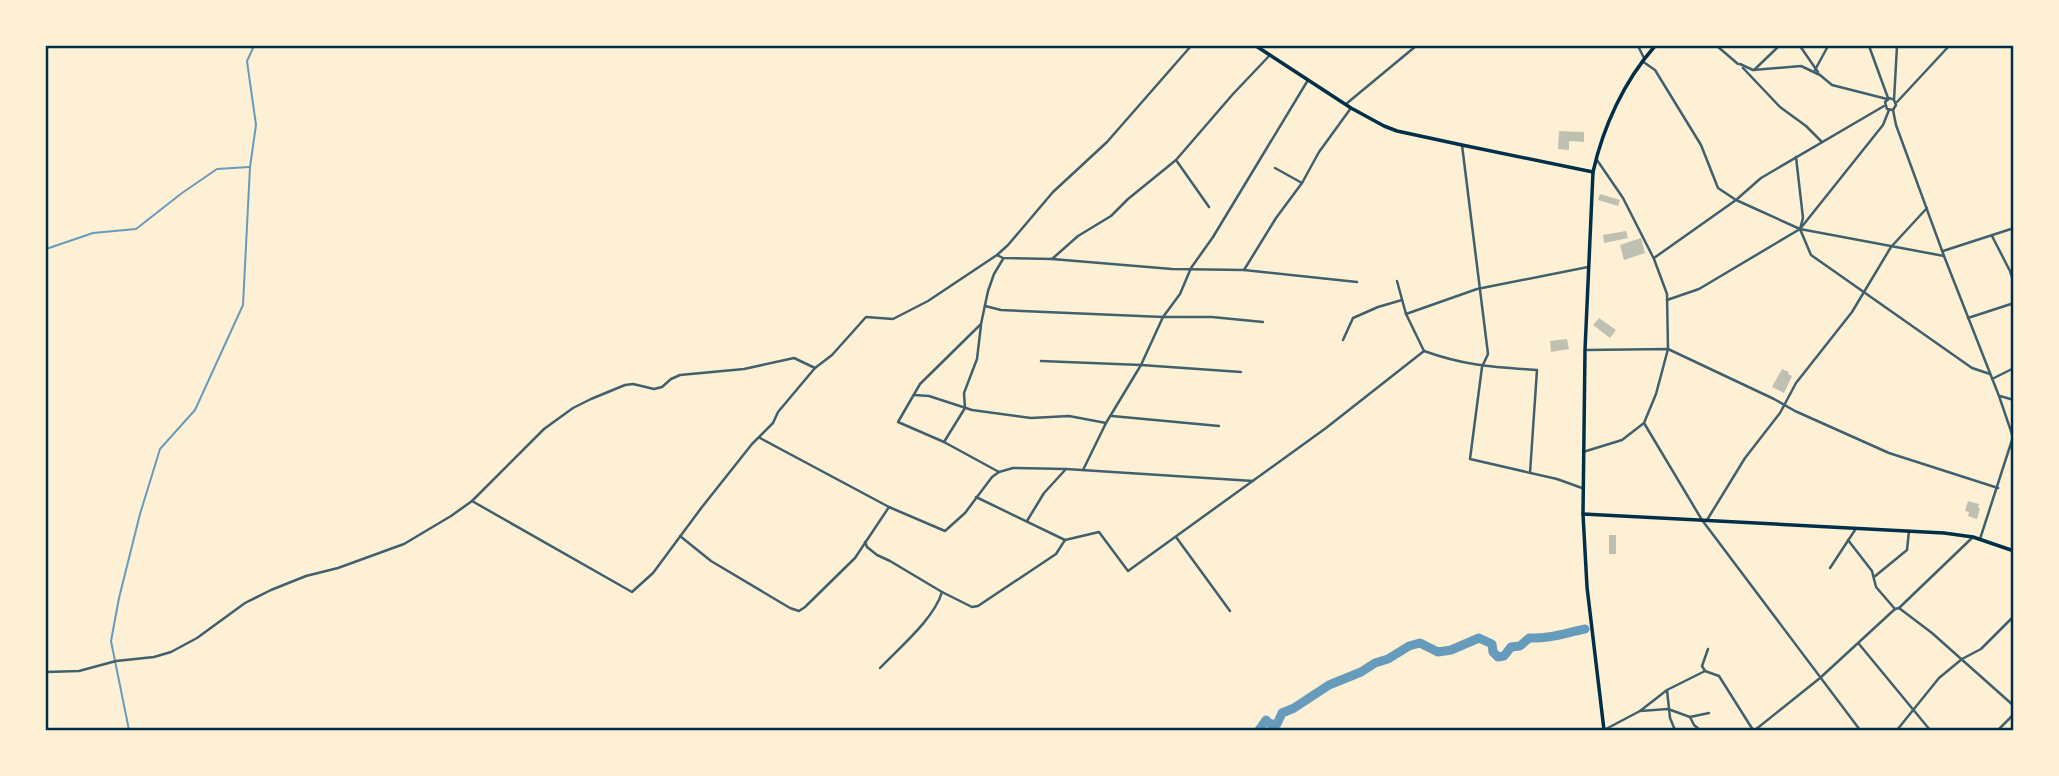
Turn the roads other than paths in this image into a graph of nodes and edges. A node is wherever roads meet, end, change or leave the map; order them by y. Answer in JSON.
{"nodes":[{"id":1,"x":1191,"y":46,"type":"edge"},
{"id":2,"x":1256,"y":46,"type":"edge"},
{"id":3,"x":1416,"y":46,"type":"edge"},
{"id":4,"x":1638,"y":46,"type":"edge"},
{"id":5,"x":1655,"y":46,"type":"edge"},
{"id":6,"x":1717,"y":46,"type":"edge"},
{"id":7,"x":1779,"y":46,"type":"edge"},
{"id":8,"x":1800,"y":46,"type":"edge"},
{"id":9,"x":1828,"y":46,"type":"edge"},
{"id":10,"x":1869,"y":46,"type":"edge"},
{"id":11,"x":1896,"y":46,"type":"edge"},
{"id":12,"x":1949,"y":46,"type":"edge"},
{"id":13,"x":1270,"y":55,"type":"junction"},
{"id":14,"x":1643,"y":60,"type":"junction"},
{"id":15,"x":1740,"y":64,"type":"junction"},
{"id":16,"x":1753,"y":70,"type":"junction"},
{"id":17,"x":1815,"y":70,"type":"junction"},
{"id":18,"x":1820,"y":75,"type":"junction"},
{"id":19,"x":1308,"y":80,"type":"junction"},
{"id":20,"x":1888,"y":99,"type":"junction"},
{"id":21,"x":1895,"y":102,"type":"junction"},
{"id":22,"x":1346,"y":105,"type":"junction"},
{"id":23,"x":1884,"y":106,"type":"junction"},
{"id":24,"x":1351,"y":108,"type":"junction"},
{"id":25,"x":1891,"y":110,"type":"junction"},
{"id":26,"x":1822,"y":142,"type":"junction"},
{"id":27,"x":1462,"y":145,"type":"junction"},
{"id":28,"x":1796,"y":157,"type":"junction"},
{"id":29,"x":1596,"y":158,"type":"junction"},
{"id":30,"x":1176,"y":160,"type":"junction"},
{"id":31,"x":1275,"y":168,"type":"dead end"},
{"id":32,"x":1593,"y":172,"type":"junction"},
{"id":33,"x":1302,"y":183,"type":"junction"},
{"id":34,"x":1736,"y":200,"type":"junction"},
{"id":35,"x":1209,"y":207,"type":"dead end"},
{"id":36,"x":1927,"y":208,"type":"junction"},
{"id":37,"x":2014,"y":228,"type":"edge"},
{"id":38,"x":1800,"y":229,"type":"junction"},
{"id":39,"x":1992,"y":236,"type":"junction"},
{"id":40,"x":1891,"y":247,"type":"junction"},
{"id":41,"x":1943,"y":251,"type":"junction"},
{"id":42,"x":997,"y":255,"type":"junction"},
{"id":43,"x":1944,"y":256,"type":"junction"},
{"id":44,"x":1003,"y":258,"type":"junction"},
{"id":45,"x":1052,"y":259,"type":"junction"},
{"id":46,"x":1654,"y":259,"type":"junction"},
{"id":47,"x":1588,"y":267,"type":"junction"},
{"id":48,"x":1191,"y":268,"type":"junction"},
{"id":49,"x":1244,"y":270,"type":"junction"},
{"id":50,"x":1397,"y":281,"type":"dead end"},
{"id":51,"x":1357,"y":282,"type":"dead end"},
{"id":52,"x":2014,"y":284,"type":"edge"},
{"id":53,"x":1481,"y":289,"type":"junction"},
{"id":54,"x":1863,"y":292,"type":"junction"},
{"id":55,"x":1402,"y":300,"type":"junction"},
{"id":56,"x":1667,"y":300,"type":"junction"},
{"id":57,"x":2014,"y":303,"type":"edge"},
{"id":58,"x":985,"y":306,"type":"junction"},
{"id":59,"x":1406,"y":314,"type":"junction"},
{"id":60,"x":1163,"y":317,"type":"junction"},
{"id":61,"x":1968,"y":318,"type":"junction"},
{"id":62,"x":1263,"y":322,"type":"dead end"},
{"id":63,"x":981,"y":324,"type":"junction"},
{"id":64,"x":1343,"y":340,"type":"dead end"},
{"id":65,"x":1668,"y":349,"type":"junction"},
{"id":66,"x":1585,"y":350,"type":"junction"},
{"id":67,"x":1424,"y":351,"type":"junction"},
{"id":68,"x":1041,"y":361,"type":"dead end"},
{"id":69,"x":1141,"y":365,"type":"junction"},
{"id":70,"x":1482,"y":367,"type":"junction"},
{"id":71,"x":815,"y":368,"type":"junction"},
{"id":72,"x":2014,"y":368,"type":"edge"},
{"id":73,"x":1241,"y":372,"type":"dead end"},
{"id":74,"x":1991,"y":377,"type":"junction"},
{"id":75,"x":914,"y":395,"type":"junction"},
{"id":76,"x":1999,"y":396,"type":"junction"},
{"id":77,"x":2014,"y":400,"type":"edge"},
{"id":78,"x":1784,"y":405,"type":"junction"},
{"id":79,"x":965,"y":408,"type":"junction"},
{"id":80,"x":1112,"y":416,"type":"junction"},
{"id":81,"x":1107,"y":423,"type":"junction"},
{"id":82,"x":1644,"y":424,"type":"junction"},
{"id":83,"x":1219,"y":426,"type":"dead end"},
{"id":84,"x":760,"y":438,"type":"junction"},
{"id":85,"x":2013,"y":438,"type":"edge"},
{"id":86,"x":944,"y":442,"type":"junction"},
{"id":87,"x":1583,"y":452,"type":"junction"},
{"id":88,"x":1066,"y":469,"type":"junction"},
{"id":89,"x":1083,"y":470,"type":"junction"},
{"id":90,"x":999,"y":472,"type":"junction"},
{"id":91,"x":1530,"y":473,"type":"junction"},
{"id":92,"x":1255,"y":481,"type":"junction"},
{"id":93,"x":1582,"y":488,"type":"junction"},
{"id":94,"x":1998,"y":488,"type":"junction"},
{"id":95,"x":976,"y":496,"type":"junction"},
{"id":96,"x":472,"y":501,"type":"junction"},
{"id":97,"x":889,"y":507,"type":"junction"},
{"id":98,"x":1583,"y":514,"type":"junction"},
{"id":99,"x":1704,"y":520,"type":"junction"},
{"id":100,"x":1027,"y":521,"type":"junction"},
{"id":101,"x":1856,"y":529,"type":"junction"},
{"id":102,"x":1909,"y":531,"type":"junction"},
{"id":103,"x":680,"y":536,"type":"junction"},
{"id":104,"x":1176,"y":537,"type":"junction"},
{"id":105,"x":1973,"y":537,"type":"junction"},
{"id":106,"x":1980,"y":539,"type":"junction"},
{"id":107,"x":1065,"y":540,"type":"junction"},
{"id":108,"x":1848,"y":540,"type":"junction"},
{"id":109,"x":865,"y":541,"type":"junction"},
{"id":110,"x":2014,"y":551,"type":"edge"},
{"id":111,"x":1830,"y":568,"type":"dead end"},
{"id":112,"x":1874,"y":577,"type":"junction"},
{"id":113,"x":943,"y":592,"type":"junction"},
{"id":114,"x":1897,"y":608,"type":"junction"},
{"id":115,"x":1230,"y":611,"type":"dead end"},
{"id":116,"x":2014,"y":616,"type":"edge"},
{"id":117,"x":1858,"y":643,"type":"junction"},
{"id":118,"x":1708,"y":649,"type":"dead end"},
{"id":119,"x":1962,"y":659,"type":"junction"},
{"id":120,"x":880,"y":668,"type":"dead end"},
{"id":121,"x":1705,"y":671,"type":"junction"},
{"id":122,"x":46,"y":672,"type":"edge"},
{"id":123,"x":1820,"y":678,"type":"junction"},
{"id":124,"x":1667,"y":690,"type":"junction"},
{"id":125,"x":2014,"y":706,"type":"edge"},
{"id":126,"x":1668,"y":709,"type":"junction"},
{"id":127,"x":1640,"y":710,"type":"junction"},
{"id":128,"x":1913,"y":711,"type":"junction"},
{"id":129,"x":1709,"y":713,"type":"dead end"},
{"id":130,"x":2014,"y":714,"type":"edge"},
{"id":131,"x":1689,"y":717,"type":"junction"},
{"id":132,"x":1604,"y":730,"type":"edge"},
{"id":133,"x":1675,"y":730,"type":"edge"},
{"id":134,"x":1700,"y":730,"type":"edge"},
{"id":135,"x":1754,"y":730,"type":"edge"},
{"id":136,"x":1860,"y":730,"type":"edge"},
{"id":137,"x":1897,"y":730,"type":"edge"},
{"id":138,"x":1930,"y":730,"type":"edge"},
{"id":139,"x":1998,"y":730,"type":"edge"}],
"edges":[{"from":1,"to":42,"type":"street"},
{"from":2,"to":13,"type":"main road"},
{"from":3,"to":22,"type":"street"},
{"from":4,"to":14,"type":"street"},
{"from":5,"to":14,"type":"main road"},
{"from":6,"to":15,"type":"street"},
{"from":7,"to":16,"type":"street"},
{"from":8,"to":17,"type":"street"},
{"from":9,"to":17,"type":"street"},
{"from":10,"to":20,"type":"street"},
{"from":11,"to":21,"type":"street"},
{"from":12,"to":21,"type":"street"},
{"from":13,"to":19,"type":"main road"},
{"from":13,"to":30,"type":"street"},
{"from":14,"to":29,"type":"main road"},
{"from":14,"to":34,"type":"street"},
{"from":15,"to":16,"type":"street"},
{"from":15,"to":26,"type":"street"},
{"from":16,"to":18,"type":"street"},
{"from":17,"to":18,"type":"street"},
{"from":18,"to":20,"type":"street"},
{"from":19,"to":22,"type":"main road"},
{"from":19,"to":48,"type":"street"},
{"from":20,"to":21,"type":"street"},
{"from":20,"to":23,"type":"street"},
{"from":21,"to":25,"type":"street"},
{"from":22,"to":24,"type":"main road"},
{"from":23,"to":25,"type":"street"},
{"from":23,"to":26,"type":"street"},
{"from":24,"to":27,"type":"main road"},
{"from":24,"to":33,"type":"street"},
{"from":25,"to":36,"type":"street"},
{"from":25,"to":38,"type":"street"},
{"from":26,"to":28,"type":"street"},
{"from":27,"to":32,"type":"main road"},
{"from":27,"to":53,"type":"street"},
{"from":28,"to":34,"type":"street"},
{"from":28,"to":38,"type":"street"},
{"from":29,"to":32,"type":"main road"},
{"from":29,"to":46,"type":"street"},
{"from":30,"to":35,"type":"street"},
{"from":30,"to":45,"type":"street"},
{"from":31,"to":33,"type":"street"},
{"from":32,"to":47,"type":"main road"},
{"from":33,"to":49,"type":"street"},
{"from":34,"to":38,"type":"street"},
{"from":34,"to":46,"type":"street"},
{"from":36,"to":40,"type":"street"},
{"from":36,"to":41,"type":"street"},
{"from":37,"to":39,"type":"street"},
{"from":38,"to":40,"type":"street"},
{"from":38,"to":54,"type":"street"},
{"from":38,"to":56,"type":"street"},
{"from":39,"to":41,"type":"street"},
{"from":39,"to":52,"type":"street"},
{"from":40,"to":43,"type":"street"},
{"from":40,"to":54,"type":"street"},
{"from":41,"to":43,"type":"street"},
{"from":42,"to":44,"type":"street"},
{"from":42,"to":71,"type":"street"},
{"from":43,"to":61,"type":"street"},
{"from":44,"to":45,"type":"street"},
{"from":44,"to":58,"type":"street"},
{"from":45,"to":48,"type":"street"},
{"from":46,"to":56,"type":"street"},
{"from":47,"to":53,"type":"street"},
{"from":47,"to":66,"type":"main road"},
{"from":48,"to":49,"type":"street"},
{"from":48,"to":60,"type":"street"},
{"from":49,"to":51,"type":"street"},
{"from":50,"to":55,"type":"street"},
{"from":53,"to":59,"type":"street"},
{"from":53,"to":70,"type":"street"},
{"from":54,"to":74,"type":"street"},
{"from":54,"to":78,"type":"street"},
{"from":55,"to":59,"type":"street"},
{"from":55,"to":64,"type":"street"},
{"from":56,"to":65,"type":"street"},
{"from":57,"to":61,"type":"street"},
{"from":58,"to":60,"type":"street"},
{"from":58,"to":63,"type":"street"},
{"from":59,"to":67,"type":"street"},
{"from":60,"to":62,"type":"street"},
{"from":60,"to":69,"type":"street"},
{"from":61,"to":74,"type":"street"},
{"from":63,"to":75,"type":"street"},
{"from":63,"to":79,"type":"street"},
{"from":65,"to":66,"type":"street"},
{"from":65,"to":78,"type":"street"},
{"from":65,"to":82,"type":"street"},
{"from":66,"to":87,"type":"main road"},
{"from":67,"to":70,"type":"street"},
{"from":67,"to":92,"type":"street"},
{"from":68,"to":69,"type":"street"},
{"from":69,"to":73,"type":"street"},
{"from":69,"to":80,"type":"street"},
{"from":70,"to":91,"type":"street"},
{"from":70,"to":91,"type":"street"},
{"from":71,"to":84,"type":"street"},
{"from":71,"to":96,"type":"street"},
{"from":72,"to":74,"type":"street"},
{"from":74,"to":76,"type":"street"},
{"from":75,"to":79,"type":"street"},
{"from":75,"to":86,"type":"street"},
{"from":76,"to":77,"type":"street"},
{"from":76,"to":85,"type":"street"},
{"from":78,"to":94,"type":"street"},
{"from":78,"to":99,"type":"street"},
{"from":79,"to":81,"type":"street"},
{"from":79,"to":86,"type":"street"},
{"from":80,"to":81,"type":"street"},
{"from":80,"to":83,"type":"street"},
{"from":81,"to":89,"type":"street"},
{"from":82,"to":87,"type":"street"},
{"from":82,"to":99,"type":"street"},
{"from":84,"to":97,"type":"street"},
{"from":84,"to":103,"type":"street"},
{"from":85,"to":94,"type":"street"},
{"from":86,"to":90,"type":"street"},
{"from":87,"to":93,"type":"main road"},
{"from":88,"to":89,"type":"street"},
{"from":88,"to":90,"type":"street"},
{"from":88,"to":100,"type":"street"},
{"from":89,"to":92,"type":"street"},
{"from":90,"to":95,"type":"street"},
{"from":91,"to":93,"type":"street"},
{"from":92,"to":104,"type":"street"},
{"from":93,"to":98,"type":"main road"},
{"from":94,"to":106,"type":"street"},
{"from":95,"to":97,"type":"street"},
{"from":95,"to":100,"type":"street"},
{"from":96,"to":103,"type":"street"},
{"from":96,"to":122,"type":"street"},
{"from":97,"to":109,"type":"street"},
{"from":98,"to":99,"type":"main road"},
{"from":98,"to":132,"type":"main road"},
{"from":99,"to":101,"type":"main road"},
{"from":99,"to":123,"type":"street"},
{"from":100,"to":107,"type":"street"},
{"from":101,"to":102,"type":"main road"},
{"from":101,"to":108,"type":"street"},
{"from":102,"to":105,"type":"main road"},
{"from":102,"to":112,"type":"street"},
{"from":103,"to":109,"type":"street"},
{"from":104,"to":107,"type":"street"},
{"from":104,"to":115,"type":"street"},
{"from":105,"to":106,"type":"main road"},
{"from":105,"to":114,"type":"street"},
{"from":106,"to":110,"type":"main road"},
{"from":107,"to":113,"type":"street"},
{"from":108,"to":111,"type":"street"},
{"from":108,"to":112,"type":"street"},
{"from":109,"to":113,"type":"street"},
{"from":112,"to":114,"type":"street"},
{"from":113,"to":120,"type":"street"},
{"from":114,"to":117,"type":"street"},
{"from":114,"to":119,"type":"street"},
{"from":116,"to":119,"type":"street"},
{"from":117,"to":123,"type":"street"},
{"from":117,"to":128,"type":"street"},
{"from":118,"to":121,"type":"street"},
{"from":119,"to":125,"type":"street"},
{"from":119,"to":128,"type":"street"},
{"from":121,"to":124,"type":"street"},
{"from":121,"to":135,"type":"street"},
{"from":123,"to":135,"type":"street"},
{"from":123,"to":136,"type":"street"},
{"from":124,"to":126,"type":"street"},
{"from":124,"to":127,"type":"street"},
{"from":126,"to":127,"type":"street"},
{"from":126,"to":131,"type":"street"},
{"from":126,"to":133,"type":"street"},
{"from":127,"to":132,"type":"street"},
{"from":128,"to":137,"type":"street"},
{"from":128,"to":138,"type":"street"},
{"from":129,"to":131,"type":"street"},
{"from":130,"to":139,"type":"street"},
{"from":131,"to":134,"type":"street"}]}
